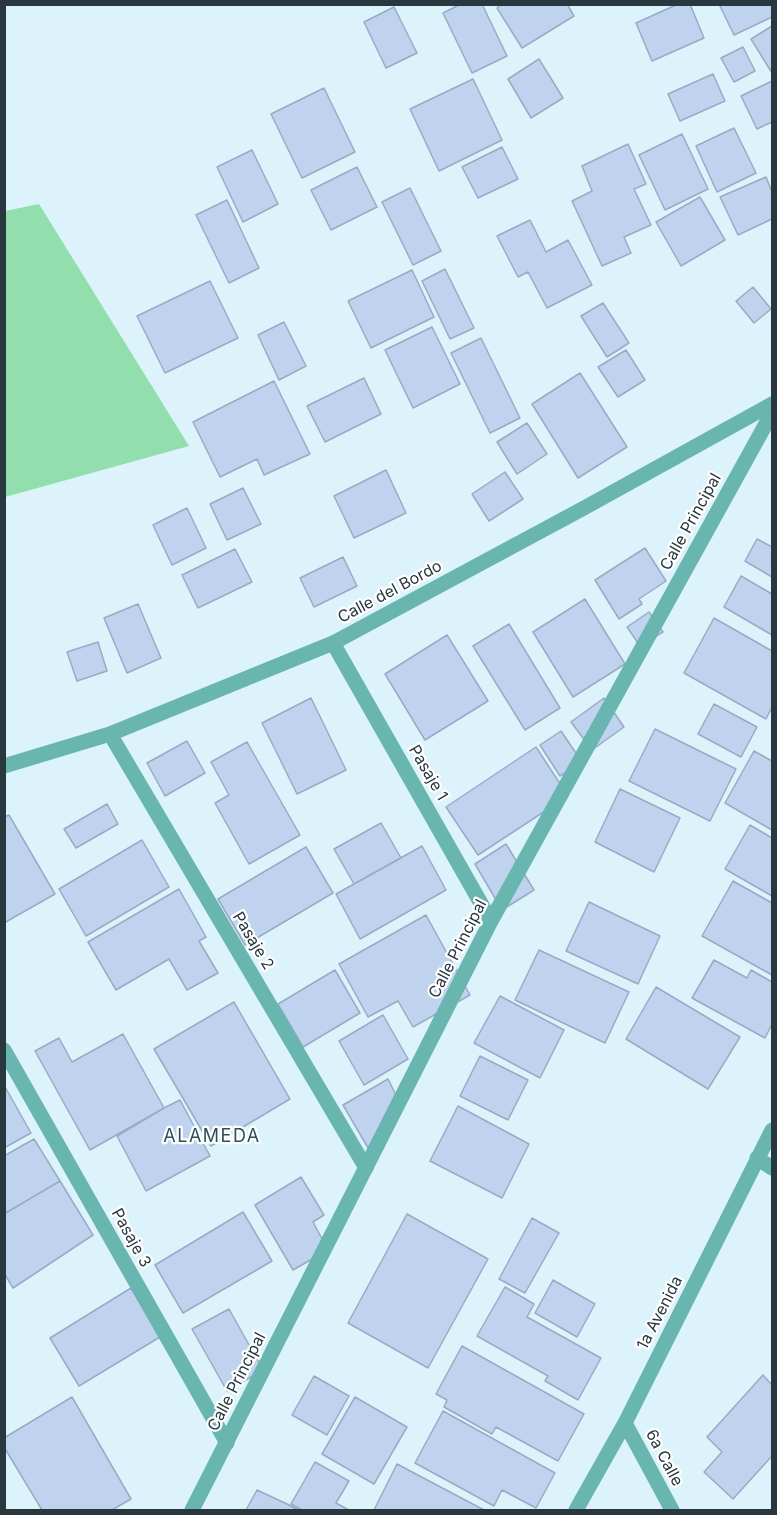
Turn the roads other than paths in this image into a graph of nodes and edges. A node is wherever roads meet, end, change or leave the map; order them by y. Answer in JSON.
{"nodes":[{"id":1,"x":772,"y":404,"type":"edge"},
{"id":2,"x":772,"y":413,"type":"edge"},
{"id":3,"x":333,"y":643,"type":"junction"},
{"id":4,"x":110,"y":734,"type":"junction"},
{"id":5,"x":4,"y":766,"type":"edge"},
{"id":6,"x":491,"y":921,"type":"junction"},
{"id":7,"x":4,"y":1050,"type":"edge"},
{"id":8,"x":772,"y":1130,"type":"edge"},
{"id":9,"x":757,"y":1158,"type":"junction"},
{"id":10,"x":366,"y":1168,"type":"junction"},
{"id":11,"x":772,"y":1168,"type":"edge"},
{"id":12,"x":625,"y":1423,"type":"junction"},
{"id":13,"x":226,"y":1443,"type":"junction"},
{"id":14,"x":192,"y":1510,"type":"edge"},
{"id":15,"x":576,"y":1510,"type":"edge"},
{"id":16,"x":672,"y":1510,"type":"edge"}],
"edges":[{"from":1,"to":3,"type":"street","name":"Calle del Bordo"},
{"from":2,"to":6,"type":"street","name":"Calle Principal"},
{"from":3,"to":4,"type":"street","name":"Calle del Bordo"},
{"from":3,"to":6,"type":"street","name":"Pasaje 1"},
{"from":4,"to":5,"type":"street","name":"Calle del Bordo"},
{"from":4,"to":10,"type":"street","name":"Pasaje 2"},
{"from":6,"to":10,"type":"street","name":"Calle Principal"},
{"from":7,"to":13,"type":"street","name":"Pasaje 3"},
{"from":8,"to":9,"type":"street","name":"1a Avenida"},
{"from":9,"to":11,"type":"street"},
{"from":9,"to":12,"type":"street","name":"1a Avenida"},
{"from":10,"to":13,"type":"street","name":"Calle Principal"},
{"from":12,"to":15,"type":"street","name":"1a Avenida"},
{"from":12,"to":16,"type":"street","name":"6a Calle"},
{"from":13,"to":14,"type":"street","name":"Calle Principal"}]}
